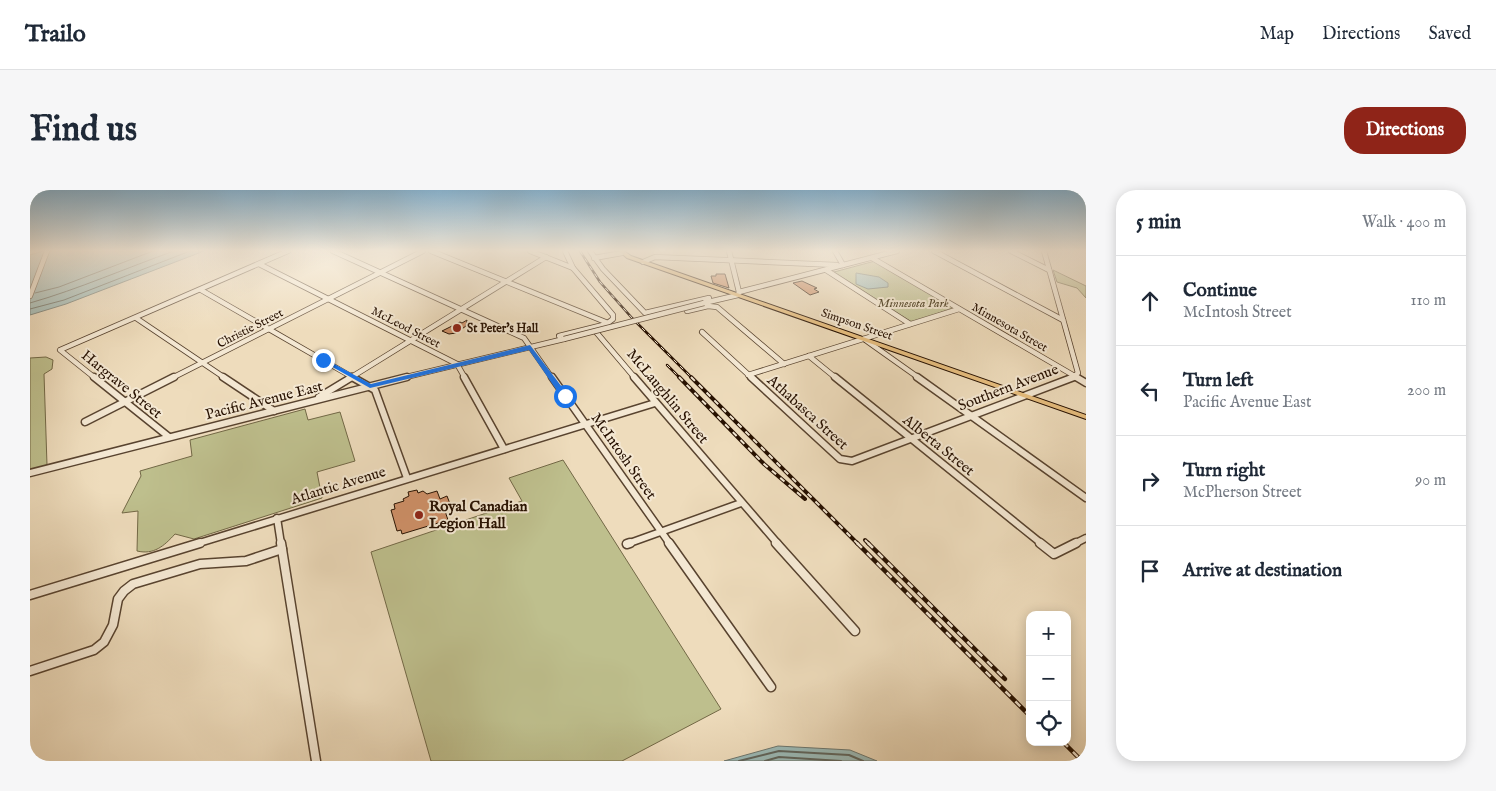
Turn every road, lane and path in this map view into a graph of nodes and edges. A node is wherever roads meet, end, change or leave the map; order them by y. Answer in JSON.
{"nodes":[{"id":1,"x":37,"y":278,"type":"edge"},
{"id":2,"x":229,"y":278,"type":"edge"},
{"id":3,"x":286,"y":278,"type":"edge"},
{"id":4,"x":371,"y":278,"type":"edge"},
{"id":5,"x":391,"y":278,"type":"edge"},
{"id":6,"x":496,"y":278,"type":"edge"},
{"id":7,"x":514,"y":278,"type":"edge"},
{"id":8,"x":581,"y":278,"type":"edge"},
{"id":9,"x":612,"y":278,"type":"edge"},
{"id":10,"x":690,"y":278,"type":"edge"},
{"id":11,"x":734,"y":278,"type":"edge"},
{"id":12,"x":796,"y":278,"type":"edge"},
{"id":13,"x":838,"y":278,"type":"edge"},
{"id":14,"x":906,"y":278,"type":"edge"},
{"id":15,"x":984,"y":278,"type":"edge"},
{"id":16,"x":1051,"y":278,"type":"edge"},
{"id":17,"x":507,"y":282,"type":"junction"},
{"id":18,"x":202,"y":290,"type":"junction"},
{"id":19,"x":736,"y":293,"type":"junction"},
{"id":20,"x":30,"y":296,"type":"edge"},
{"id":21,"x":328,"y":299,"type":"junction"},
{"id":22,"x":462,"y":309,"type":"junction"},
{"id":23,"x":959,"y":309,"type":"junction"},
{"id":24,"x":687,"y":311,"type":"dead end"},
{"id":25,"x":136,"y":318,"type":"junction"},
{"id":26,"x":1063,"y":320,"type":"junction"},
{"id":27,"x":607,"y":324,"type":"junction"},
{"id":28,"x":910,"y":324,"type":"junction"},
{"id":29,"x":270,"y":329,"type":"junction"},
{"id":30,"x":702,"y":332,"type":"dead end"},
{"id":31,"x":863,"y":339,"type":"junction"},
{"id":32,"x":410,"y":340,"type":"junction"},
{"id":33,"x":529,"y":346,"type":"junction"},
{"id":34,"x":808,"y":356,"type":"junction"},
{"id":35,"x":203,"y":363,"type":"junction"},
{"id":36,"x":457,"y":364,"type":"junction"},
{"id":37,"x":784,"y":364,"type":"junction"},
{"id":38,"x":748,"y":374,"type":"junction"},
{"id":39,"x":351,"y":377,"type":"junction"},
{"id":40,"x":1074,"y":377,"type":"junction"},
{"id":41,"x":1086,"y":384,"type":"edge"},
{"id":42,"x":370,"y":386,"type":"junction"},
{"id":43,"x":1024,"y":396,"type":"junction"},
{"id":44,"x":313,"y":401,"type":"junction"},
{"id":45,"x":126,"y":402,"type":"junction"},
{"id":46,"x":655,"y":403,"type":"junction"},
{"id":47,"x":274,"y":411,"type":"junction"},
{"id":48,"x":971,"y":415,"type":"junction"},
{"id":49,"x":1086,"y":417,"type":"edge"},
{"id":50,"x":85,"y":422,"type":"dead end"},
{"id":51,"x":585,"y":424,"type":"junction"},
{"id":52,"x":168,"y":437,"type":"junction"},
{"id":53,"x":911,"y":438,"type":"junction"},
{"id":54,"x":504,"y":449,"type":"junction"},
{"id":55,"x":30,"y":473,"type":"edge"},
{"id":56,"x":407,"y":478,"type":"junction"},
{"id":57,"x":1086,"y":498,"type":"edge"},
{"id":58,"x":742,"y":503,"type":"junction"},
{"id":59,"x":277,"y":518,"type":"junction"},
{"id":60,"x":661,"y":532,"type":"junction"},
{"id":61,"x":1086,"y":538,"type":"edge"},
{"id":62,"x":627,"y":544,"type":"dead end"},
{"id":63,"x":282,"y":549,"type":"junction"},
{"id":64,"x":30,"y":595,"type":"edge"},
{"id":65,"x":855,"y":631,"type":"dead end"},
{"id":66,"x":30,"y":671,"type":"edge"},
{"id":67,"x":771,"y":687,"type":"dead end"},
{"id":68,"x":316,"y":761,"type":"edge"}],
"edges":[{"from":1,"to":20,"type":"street"},
{"from":2,"to":18,"type":"street"},
{"from":3,"to":21,"type":"street","name":"McLeod Street"},
{"from":4,"to":21,"type":"street","name":"Christie Street"},
{"from":5,"to":22,"type":"street","name":"McIntosh Street"},
{"from":6,"to":17,"type":"street"},
{"from":7,"to":17,"type":"street"},
{"from":8,"to":27,"type":"street"},
{"from":9,"to":19,"type":"street"},
{"from":10,"to":19,"type":"main road","name":"Simpson Street"},
{"from":11,"to":19,"type":"street"},
{"from":12,"to":19,"type":"street"},
{"from":13,"to":28,"type":"street"},
{"from":14,"to":23,"type":"street","name":"Minnesota Street"},
{"from":15,"to":26,"type":"street"},
{"from":16,"to":26,"type":"street","name":"Southern Avenue"},
{"from":17,"to":22,"type":"street"},
{"from":17,"to":27,"type":"street"},
{"from":18,"to":25,"type":"street"},
{"from":18,"to":29,"type":"street"},
{"from":19,"to":31,"type":"main road","name":"Simpson Street"},
{"from":19,"to":33,"type":"street","name":"Pacific Avenue East","bridge":true},
{"from":21,"to":29,"type":"street","name":"Christie Street"},
{"from":21,"to":32,"type":"street","name":"McLeod Street"},
{"from":22,"to":32,"type":"street"},
{"from":22,"to":33,"type":"street","name":"McIntosh Street"},
{"from":23,"to":28,"type":"street"},
{"from":23,"to":40,"type":"street","name":"Minnesota Street"},
{"from":24,"to":37,"type":"street"},
{"from":25,"to":35,"type":"street"},
{"from":25,"to":45,"type":"street","name":"Hargrave Street"},
{"from":26,"to":40,"type":"street","name":"Southern Avenue"},
{"from":27,"to":33,"type":"street"},
{"from":27,"to":46,"type":"street","name":"McLaughlin Street"},
{"from":28,"to":31,"type":"street"},
{"from":29,"to":35,"type":"street","name":"Christie Street"},
{"from":29,"to":39,"type":"street"},
{"from":30,"to":38,"type":"street","name":"Athabasca Street"},
{"from":31,"to":34,"type":"street"},
{"from":31,"to":43,"type":"main road","name":"Simpson Street"},
{"from":31,"to":48,"type":"street"},
{"from":32,"to":36,"type":"street","name":"McLeod Street"},
{"from":32,"to":39,"type":"street"},
{"from":33,"to":36,"type":"street","name":"Pacific Avenue East"},
{"from":33,"to":51,"type":"street","name":"McIntosh Street"},
{"from":34,"to":37,"type":"street"},
{"from":34,"to":53,"type":"street","name":"Alberta Street"},
{"from":35,"to":45,"type":"street","name":"Christie Street"},
{"from":35,"to":47,"type":"street"},
{"from":36,"to":42,"type":"street","name":"Pacific Avenue East"},
{"from":36,"to":54,"type":"street"},
{"from":37,"to":38,"type":"street"},
{"from":38,"to":53,"type":"street","name":"Athabasca Street"},
{"from":39,"to":42,"type":"street"},
{"from":39,"to":44,"type":"street"},
{"from":40,"to":41,"type":"street","name":"Minnesota Street"},
{"from":40,"to":43,"type":"street","name":"Southern Avenue"},
{"from":42,"to":44,"type":"street","name":"Pacific Avenue East"},
{"from":42,"to":56,"type":"street"},
{"from":43,"to":48,"type":"street","name":"Southern Avenue"},
{"from":43,"to":49,"type":"main road","name":"Simpson Street"},
{"from":44,"to":47,"type":"street","name":"Pacific Avenue East"},
{"from":45,"to":50,"type":"street","name":"Christie Street"},
{"from":45,"to":52,"type":"street","name":"Hargrave Street"},
{"from":46,"to":51,"type":"street","name":"Atlantic Avenue"},
{"from":46,"to":58,"type":"street","name":"McLaughlin Street"},
{"from":47,"to":52,"type":"street","name":"Pacific Avenue East"},
{"from":48,"to":53,"type":"street","name":"Southern Avenue"},
{"from":48,"to":57,"type":"street"},
{"from":51,"to":54,"type":"street","name":"Atlantic Avenue"},
{"from":51,"to":60,"type":"street","name":"McIntosh Street"},
{"from":52,"to":55,"type":"street","name":"Pacific Avenue East"},
{"from":53,"to":61,"type":"street","name":"Alberta Street"},
{"from":54,"to":56,"type":"street","name":"Atlantic Avenue"},
{"from":56,"to":59,"type":"street","name":"Atlantic Avenue"},
{"from":58,"to":60,"type":"street"},
{"from":58,"to":65,"type":"street","name":"McLaughlin Street"},
{"from":59,"to":63,"type":"street"},
{"from":59,"to":64,"type":"street","name":"Atlantic Avenue"},
{"from":60,"to":62,"type":"street"},
{"from":60,"to":67,"type":"street","name":"McIntosh Street"},
{"from":63,"to":66,"type":"street"},
{"from":63,"to":68,"type":"street"}]}
